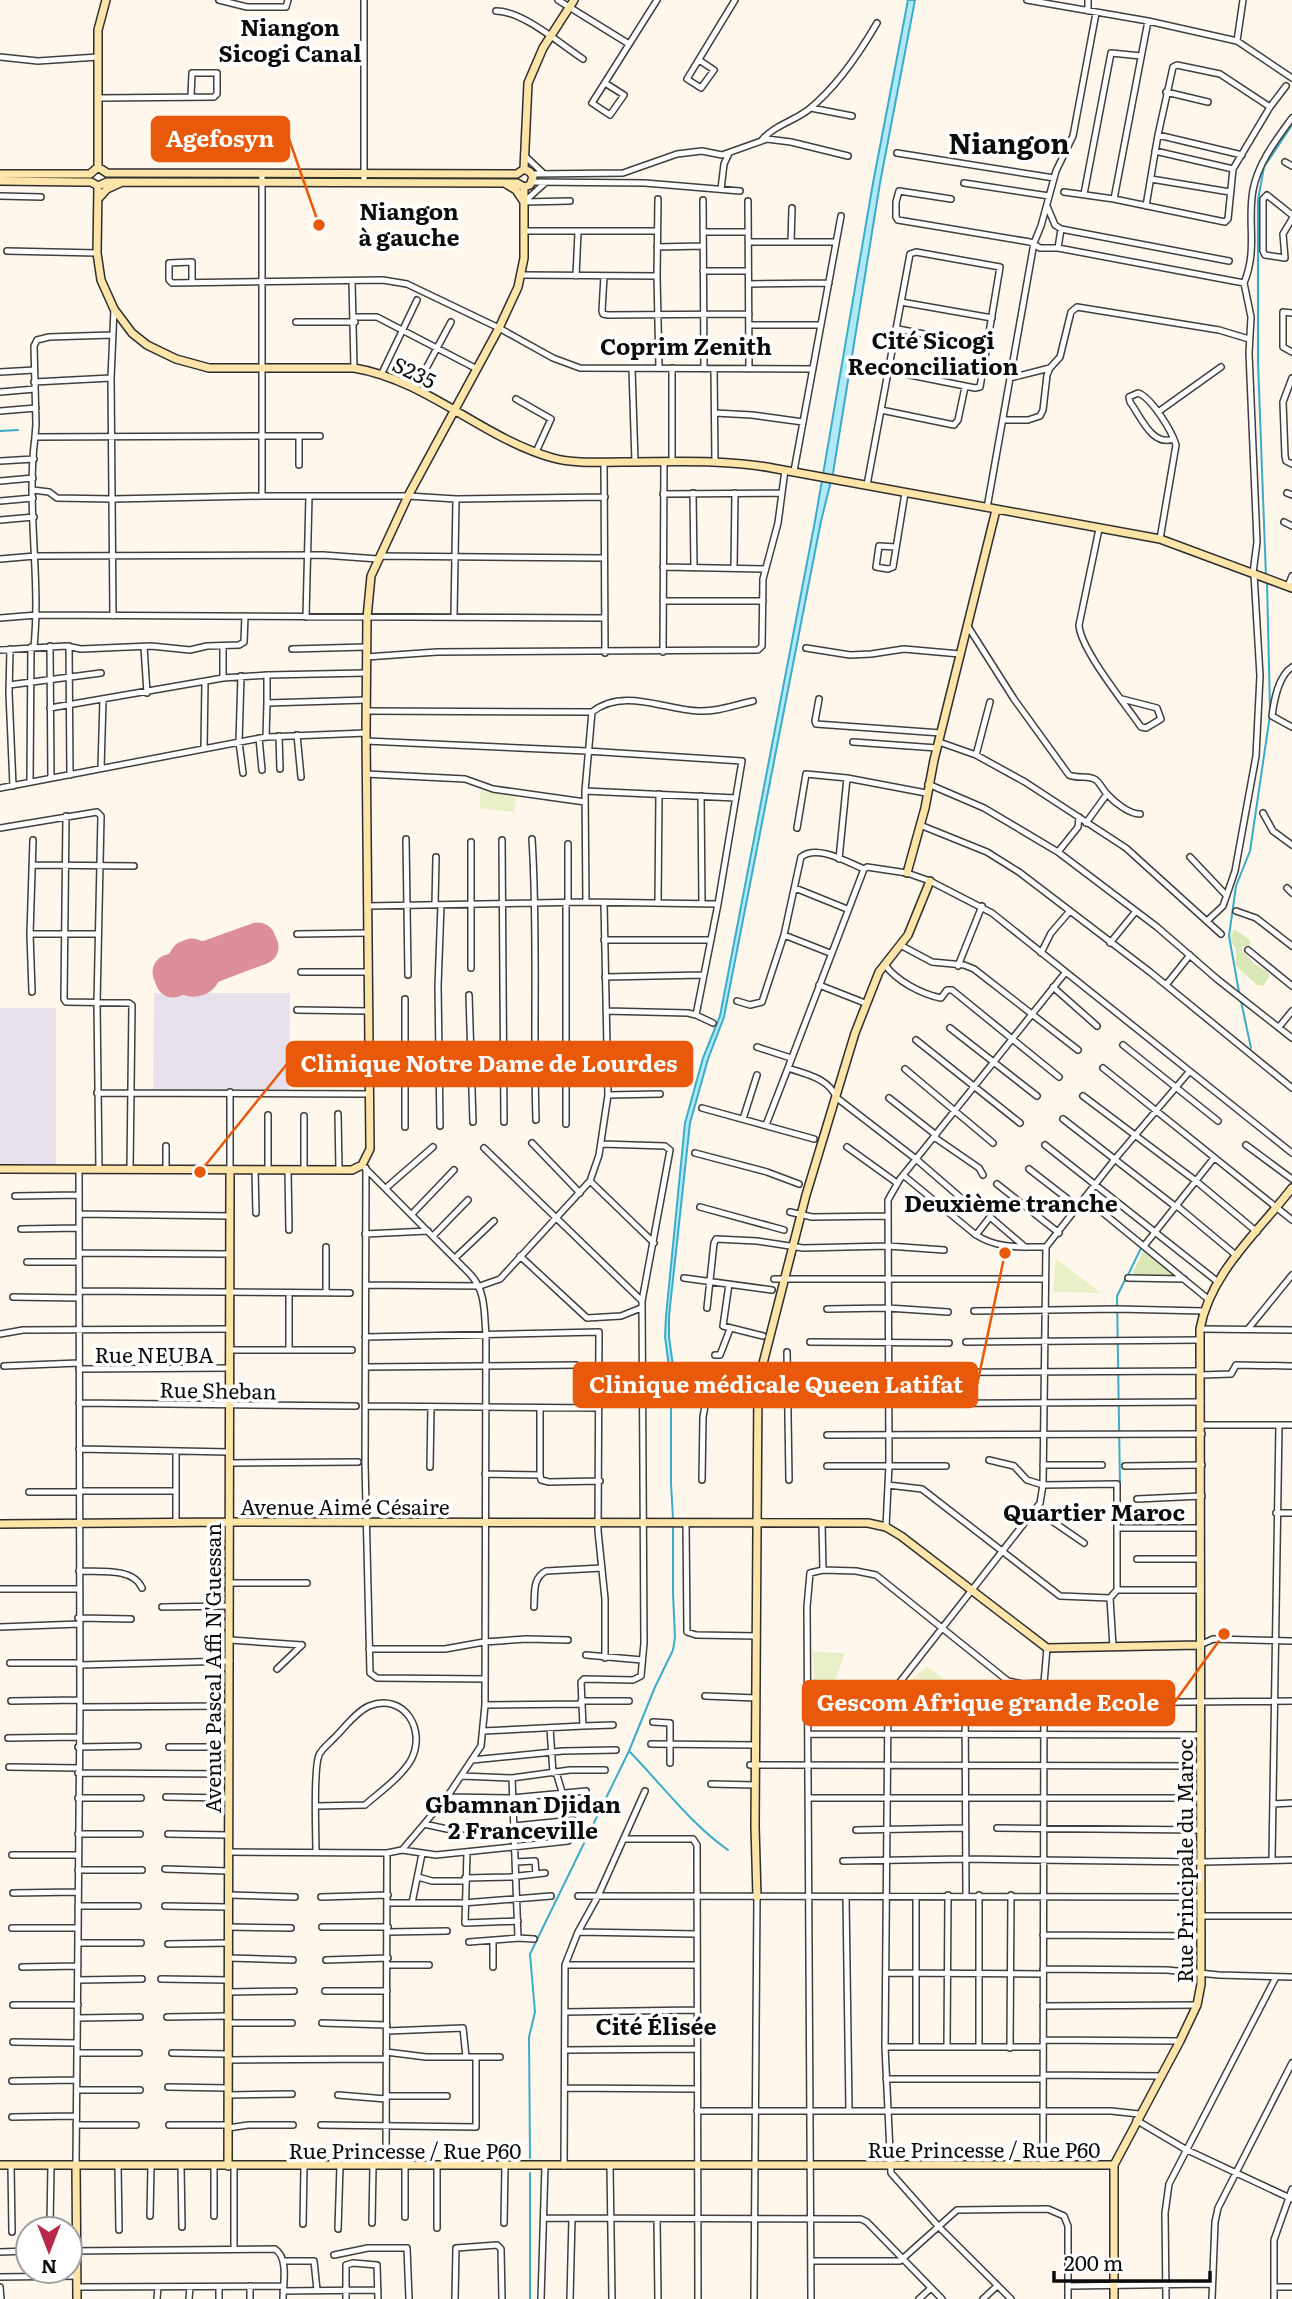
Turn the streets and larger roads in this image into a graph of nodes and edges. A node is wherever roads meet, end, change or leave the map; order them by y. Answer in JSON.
{"nodes":[{"id":1,"x":106,"y":0,"type":"edge"},
{"id":2,"x":219,"y":0,"type":"edge"},
{"id":3,"x":288,"y":0,"type":"edge"},
{"id":4,"x":364,"y":0,"type":"edge"},
{"id":5,"x":558,"y":0,"type":"edge"},
{"id":6,"x":657,"y":0,"type":"edge"},
{"id":7,"x":735,"y":0,"type":"edge"},
{"id":8,"x":1027,"y":0,"type":"edge"},
{"id":9,"x":1088,"y":0,"type":"edge"},
{"id":10,"x":1243,"y":0,"type":"edge"},
{"id":11,"x":244,"y":3,"type":"edge"},
{"id":12,"x":572,"y":3,"type":"edge"},
{"id":13,"x":496,"y":11,"type":"dead end"},
{"id":14,"x":1088,"y":11,"type":"junction"},
{"id":15,"x":1096,"y":13,"type":"junction"},
{"id":16,"x":1148,"y":21,"type":"junction"},
{"id":17,"x":877,"y":23,"type":"dead end"},
{"id":18,"x":550,"y":37,"type":"junction"},
{"id":19,"x":1237,"y":41,"type":"junction"},
{"id":20,"x":629,"y":44,"type":"junction"},
{"id":21,"x":1141,"y":56,"type":"junction"},
{"id":22,"x":0,"y":57,"type":"edge"},
{"id":23,"x":98,"y":57,"type":"junction"},
{"id":24,"x":583,"y":59,"type":"dead end"},
{"id":25,"x":699,"y":60,"type":"junction"},
{"id":26,"x":1292,"y":78,"type":"edge"},
{"id":27,"x":605,"y":83,"type":"junction"},
{"id":28,"x":1286,"y":86,"type":"dead end"},
{"id":29,"x":1166,"y":92,"type":"junction"},
{"id":30,"x":191,"y":96,"type":"junction"},
{"id":31,"x":98,"y":98,"type":"junction"},
{"id":32,"x":1208,"y":102,"type":"dead end"},
{"id":33,"x":1270,"y":107,"type":"junction"},
{"id":34,"x":811,"y":108,"type":"junction"},
{"id":35,"x":852,"y":116,"type":"dead end"},
{"id":36,"x":1292,"y":118,"type":"edge"},
{"id":37,"x":1158,"y":135,"type":"junction"},
{"id":38,"x":762,"y":140,"type":"junction"},
{"id":39,"x":1155,"y":151,"type":"junction"},
{"id":40,"x":729,"y":153,"type":"junction"},
{"id":41,"x":897,"y":153,"type":"dead end"},
{"id":42,"x":99,"y":155,"type":"junction"},
{"id":43,"x":524,"y":155,"type":"junction"},
{"id":44,"x":1242,"y":155,"type":"junction"},
{"id":45,"x":848,"y":156,"type":"dead end"},
{"id":46,"x":1285,"y":162,"type":"dead end"},
{"id":47,"x":1292,"y":166,"type":"edge"},
{"id":48,"x":98,"y":167,"type":"junction"},
{"id":49,"x":1234,"y":169,"type":"junction"},
{"id":50,"x":107,"y":173,"type":"junction"},
{"id":51,"x":118,"y":173,"type":"junction"},
{"id":52,"x":0,"y":174,"type":"edge"},
{"id":53,"x":545,"y":174,"type":"junction"},
{"id":54,"x":612,"y":174,"type":"junction"},
{"id":55,"x":262,"y":178,"type":"junction"},
{"id":56,"x":364,"y":178,"type":"junction"},
{"id":57,"x":502,"y":178,"type":"junction"},
{"id":58,"x":521,"y":178,"type":"junction"},
{"id":59,"x":533,"y":178,"type":"junction"},
{"id":60,"x":1054,"y":178,"type":"junction"},
{"id":61,"x":1151,"y":179,"type":"junction"},
{"id":62,"x":0,"y":181,"type":"edge"},
{"id":63,"x":18,"y":181,"type":"junction"},
{"id":64,"x":93,"y":181,"type":"junction"},
{"id":65,"x":107,"y":182,"type":"junction"},
{"id":66,"x":123,"y":182,"type":"junction"},
{"id":67,"x":546,"y":182,"type":"junction"},
{"id":68,"x":612,"y":182,"type":"junction"},
{"id":69,"x":964,"y":183,"type":"dead end"},
{"id":70,"x":721,"y":189,"type":"junction"},
{"id":71,"x":740,"y":191,"type":"dead end"},
{"id":72,"x":1064,"y":192,"type":"dead end"},
{"id":73,"x":1230,"y":192,"type":"junction"},
{"id":74,"x":1084,"y":194,"type":"junction"},
{"id":75,"x":0,"y":196,"type":"edge"},
{"id":76,"x":18,"y":196,"type":"junction"},
{"id":77,"x":1049,"y":196,"type":"junction"},
{"id":78,"x":41,"y":197,"type":"dead end"},
{"id":79,"x":98,"y":198,"type":"junction"},
{"id":80,"x":951,"y":198,"type":"dead end"},
{"id":81,"x":658,"y":199,"type":"dead end"},
{"id":82,"x":703,"y":200,"type":"dead end"},
{"id":83,"x":1114,"y":200,"type":"junction"},
{"id":84,"x":570,"y":201,"type":"dead end"},
{"id":85,"x":748,"y":201,"type":"dead end"},
{"id":86,"x":524,"y":202,"type":"junction"},
{"id":87,"x":1047,"y":206,"type":"junction"},
{"id":88,"x":1146,"y":206,"type":"junction"},
{"id":89,"x":792,"y":208,"type":"dead end"},
{"id":90,"x":841,"y":216,"type":"dead end"},
{"id":91,"x":1292,"y":217,"type":"edge"},
{"id":92,"x":1061,"y":229,"type":"junction"},
{"id":93,"x":525,"y":231,"type":"junction"},
{"id":94,"x":657,"y":231,"type":"junction"},
{"id":95,"x":578,"y":232,"type":"junction"},
{"id":96,"x":703,"y":232,"type":"junction"},
{"id":97,"x":748,"y":232,"type":"junction"},
{"id":98,"x":749,"y":242,"type":"junction"},
{"id":99,"x":791,"y":242,"type":"junction"},
{"id":100,"x":836,"y":242,"type":"junction"},
{"id":101,"x":1034,"y":243,"type":"junction"},
{"id":102,"x":703,"y":246,"type":"junction"},
{"id":103,"x":657,"y":247,"type":"junction"},
{"id":104,"x":1058,"y":248,"type":"junction"},
{"id":105,"x":7,"y":251,"type":"dead end"},
{"id":106,"x":97,"y":253,"type":"junction"},
{"id":107,"x":1228,"y":261,"type":"dead end"},
{"id":108,"x":703,"y":271,"type":"junction"},
{"id":109,"x":748,"y":271,"type":"junction"},
{"id":110,"x":522,"y":275,"type":"junction"},
{"id":111,"x":576,"y":276,"type":"junction"},
{"id":112,"x":604,"y":276,"type":"junction"},
{"id":113,"x":657,"y":276,"type":"junction"},
{"id":114,"x":263,"y":281,"type":"junction"},
{"id":115,"x":352,"y":281,"type":"junction"},
{"id":116,"x":192,"y":283,"type":"junction"},
{"id":117,"x":829,"y":283,"type":"junction"},
{"id":118,"x":1244,"y":283,"type":"junction"},
{"id":119,"x":748,"y":284,"type":"junction"},
{"id":120,"x":417,"y":300,"type":"dead end"},
{"id":121,"x":901,"y":302,"type":"junction"},
{"id":122,"x":114,"y":309,"type":"junction"},
{"id":123,"x":1292,"y":313,"type":"edge"},
{"id":124,"x":749,"y":314,"type":"junction"},
{"id":125,"x":658,"y":315,"type":"junction"},
{"id":126,"x":704,"y":315,"type":"junction"},
{"id":127,"x":992,"y":318,"type":"junction"},
{"id":128,"x":355,"y":319,"type":"junction"},
{"id":129,"x":296,"y":322,"type":"dead end"},
{"id":130,"x":451,"y":322,"type":"dead end"},
{"id":131,"x":749,"y":325,"type":"junction"},
{"id":132,"x":821,"y":325,"type":"junction"},
{"id":133,"x":499,"y":328,"type":"junction"},
{"id":134,"x":402,"y":329,"type":"junction"},
{"id":135,"x":898,"y":329,"type":"junction"},
{"id":136,"x":112,"y":335,"type":"junction"},
{"id":137,"x":1249,"y":339,"type":"junction"},
{"id":138,"x":986,"y":346,"type":"junction"},
{"id":139,"x":437,"y":349,"type":"junction"},
{"id":140,"x":1292,"y":352,"type":"edge"},
{"id":141,"x":263,"y":367,"type":"junction"},
{"id":142,"x":1222,"y":367,"type":"dead end"},
{"id":143,"x":354,"y":368,"type":"junction"},
{"id":144,"x":659,"y":368,"type":"junction"},
{"id":145,"x":672,"y":368,"type":"junction"},
{"id":146,"x":1050,"y":368,"type":"junction"},
{"id":147,"x":477,"y":369,"type":"junction"},
{"id":148,"x":632,"y":369,"type":"junction"},
{"id":149,"x":704,"y":369,"type":"junction"},
{"id":150,"x":714,"y":369,"type":"junction"},
{"id":151,"x":749,"y":369,"type":"junction"},
{"id":152,"x":813,"y":369,"type":"junction"},
{"id":153,"x":34,"y":370,"type":"junction"},
{"id":154,"x":890,"y":371,"type":"junction"},
{"id":155,"x":0,"y":372,"type":"edge"},
{"id":156,"x":382,"y":373,"type":"junction"},
{"id":157,"x":111,"y":378,"type":"junction"},
{"id":158,"x":920,"y":378,"type":"junction"},
{"id":159,"x":1010,"y":378,"type":"junction"},
{"id":160,"x":1292,"y":378,"type":"edge"},
{"id":161,"x":34,"y":386,"type":"junction"},
{"id":162,"x":965,"y":387,"type":"junction"},
{"id":163,"x":918,"y":388,"type":"dead end"},
{"id":164,"x":415,"y":389,"type":"junction"},
{"id":165,"x":0,"y":392,"type":"edge"},
{"id":166,"x":516,"y":399,"type":"dead end"},
{"id":167,"x":36,"y":408,"type":"junction"},
{"id":168,"x":881,"y":410,"type":"junction"},
{"id":169,"x":0,"y":411,"type":"edge"},
{"id":170,"x":453,"y":411,"type":"junction"},
{"id":171,"x":1158,"y":412,"type":"junction"},
{"id":172,"x":715,"y":413,"type":"junction"},
{"id":173,"x":1003,"y":420,"type":"junction"},
{"id":174,"x":803,"y":422,"type":"junction"},
{"id":175,"x":262,"y":436,"type":"junction"},
{"id":176,"x":299,"y":436,"type":"junction"},
{"id":177,"x":320,"y":436,"type":"dead end"},
{"id":178,"x":35,"y":437,"type":"junction"},
{"id":179,"x":112,"y":437,"type":"junction"},
{"id":180,"x":1174,"y":439,"type":"junction"},
{"id":181,"x":536,"y":452,"type":"junction"},
{"id":182,"x":34,"y":459,"type":"junction"},
{"id":183,"x":0,"y":461,"type":"edge"},
{"id":184,"x":604,"y":462,"type":"junction"},
{"id":185,"x":635,"y":462,"type":"junction"},
{"id":186,"x":668,"y":462,"type":"junction"},
{"id":187,"x":715,"y":462,"type":"junction"},
{"id":188,"x":1292,"y":464,"type":"edge"},
{"id":189,"x":299,"y":465,"type":"dead end"},
{"id":190,"x":790,"y":471,"type":"junction"},
{"id":191,"x":33,"y":478,"type":"junction"},
{"id":192,"x":0,"y":481,"type":"edge"},
{"id":193,"x":867,"y":485,"type":"junction"},
{"id":194,"x":33,"y":490,"type":"junction"},
{"id":195,"x":693,"y":493,"type":"junction"},
{"id":196,"x":735,"y":493,"type":"junction"},
{"id":197,"x":782,"y":493,"type":"junction"},
{"id":198,"x":905,"y":493,"type":"junction"},
{"id":199,"x":663,"y":494,"type":"junction"},
{"id":200,"x":262,"y":496,"type":"junction"},
{"id":201,"x":309,"y":496,"type":"junction"},
{"id":202,"x":408,"y":496,"type":"junction"},
{"id":203,"x":33,"y":498,"type":"junction"},
{"id":204,"x":605,"y":498,"type":"junction"},
{"id":205,"x":112,"y":499,"type":"junction"},
{"id":206,"x":456,"y":499,"type":"junction"},
{"id":207,"x":0,"y":501,"type":"edge"},
{"id":208,"x":987,"y":508,"type":"junction"},
{"id":209,"x":996,"y":510,"type":"junction"},
{"id":210,"x":34,"y":517,"type":"junction"},
{"id":211,"x":0,"y":520,"type":"edge"},
{"id":212,"x":1284,"y":522,"type":"dead end"},
{"id":213,"x":1292,"y":526,"type":"edge"},
{"id":214,"x":1099,"y":528,"type":"junction"},
{"id":215,"x":1160,"y":539,"type":"junction"},
{"id":216,"x":896,"y":547,"type":"junction"},
{"id":217,"x":35,"y":556,"type":"junction"},
{"id":218,"x":307,"y":556,"type":"junction"},
{"id":219,"x":112,"y":557,"type":"junction"},
{"id":220,"x":378,"y":557,"type":"junction"},
{"id":221,"x":455,"y":557,"type":"junction"},
{"id":222,"x":604,"y":558,"type":"junction"},
{"id":223,"x":0,"y":559,"type":"edge"},
{"id":224,"x":663,"y":567,"type":"junction"},
{"id":225,"x":694,"y":568,"type":"junction"},
{"id":226,"x":734,"y":568,"type":"junction"},
{"id":227,"x":765,"y":569,"type":"junction"},
{"id":228,"x":1254,"y":574,"type":"junction"},
{"id":229,"x":1292,"y":576,"type":"edge"},
{"id":230,"x":1290,"y":587,"type":"edge"},
{"id":231,"x":663,"y":601,"type":"junction"},
{"id":232,"x":763,"y":601,"type":"junction"},
{"id":233,"x":37,"y":615,"type":"junction"},
{"id":234,"x":113,"y":616,"type":"junction"},
{"id":235,"x":245,"y":616,"type":"junction"},
{"id":236,"x":454,"y":616,"type":"junction"},
{"id":237,"x":306,"y":617,"type":"junction"},
{"id":238,"x":0,"y":618,"type":"edge"},
{"id":239,"x":367,"y":618,"type":"junction"},
{"id":240,"x":604,"y":618,"type":"junction"},
{"id":241,"x":967,"y":625,"type":"junction"},
{"id":242,"x":50,"y":646,"type":"junction"},
{"id":243,"x":69,"y":646,"type":"junction"},
{"id":244,"x":223,"y":646,"type":"junction"},
{"id":245,"x":32,"y":647,"type":"junction"},
{"id":246,"x":144,"y":647,"type":"junction"},
{"id":247,"x":366,"y":647,"type":"junction"},
{"id":248,"x":806,"y":648,"type":"dead end"},
{"id":249,"x":10,"y":649,"type":"junction"},
{"id":250,"x":292,"y":649,"type":"dead end"},
{"id":251,"x":0,"y":650,"type":"edge"},
{"id":252,"x":663,"y":652,"type":"junction"},
{"id":253,"x":605,"y":653,"type":"junction"},
{"id":254,"x":960,"y":654,"type":"junction"},
{"id":255,"x":366,"y":657,"type":"junction"},
{"id":256,"x":1292,"y":667,"type":"edge"},
{"id":257,"x":101,"y":673,"type":"dead end"},
{"id":258,"x":366,"y":673,"type":"junction"},
{"id":259,"x":267,"y":675,"type":"junction"},
{"id":260,"x":69,"y":676,"type":"junction"},
{"id":261,"x":241,"y":677,"type":"junction"},
{"id":262,"x":223,"y":678,"type":"junction"},
{"id":263,"x":50,"y":679,"type":"junction"},
{"id":264,"x":205,"y":682,"type":"junction"},
{"id":265,"x":30,"y":683,"type":"junction"},
{"id":266,"x":9,"y":685,"type":"junction"},
{"id":267,"x":147,"y":693,"type":"junction"},
{"id":268,"x":819,"y":699,"type":"dead end"},
{"id":269,"x":1122,"y":699,"type":"junction"},
{"id":270,"x":103,"y":700,"type":"junction"},
{"id":271,"x":366,"y":700,"type":"junction"},
{"id":272,"x":752,"y":701,"type":"dead end"},
{"id":273,"x":990,"y":702,"type":"dead end"},
{"id":274,"x":267,"y":703,"type":"junction"},
{"id":275,"x":69,"y":705,"type":"junction"},
{"id":276,"x":50,"y":708,"type":"junction"},
{"id":277,"x":366,"y":711,"type":"junction"},
{"id":278,"x":592,"y":712,"type":"junction"},
{"id":279,"x":1292,"y":727,"type":"edge"},
{"id":280,"x":898,"y":731,"type":"junction"},
{"id":281,"x":942,"y":733,"type":"junction"},
{"id":282,"x":297,"y":735,"type":"junction"},
{"id":283,"x":279,"y":736,"type":"junction"},
{"id":284,"x":267,"y":737,"type":"junction"},
{"id":285,"x":366,"y":737,"type":"junction"},
{"id":286,"x":259,"y":738,"type":"junction"},
{"id":287,"x":239,"y":742,"type":"junction"},
{"id":288,"x":853,"y":742,"type":"dead end"},
{"id":289,"x":897,"y":744,"type":"junction"},
{"id":290,"x":938,"y":746,"type":"junction"},
{"id":291,"x":204,"y":748,"type":"junction"},
{"id":292,"x":587,"y":751,"type":"junction"},
{"id":293,"x":976,"y":755,"type":"junction"},
{"id":294,"x":101,"y":768,"type":"junction"},
{"id":295,"x":280,"y":769,"type":"dead end"},
{"id":296,"x":262,"y":770,"type":"dead end"},
{"id":297,"x":243,"y":773,"type":"dead end"},
{"id":298,"x":366,"y":774,"type":"junction"},
{"id":299,"x":70,"y":775,"type":"junction"},
{"id":300,"x":301,"y":777,"type":"dead end"},
{"id":301,"x":51,"y":778,"type":"junction"},
{"id":302,"x":848,"y":778,"type":"junction"},
{"id":303,"x":30,"y":782,"type":"junction"},
{"id":304,"x":928,"y":784,"type":"junction"},
{"id":305,"x":13,"y":786,"type":"junction"},
{"id":306,"x":0,"y":788,"type":"edge"},
{"id":307,"x":585,"y":792,"type":"junction"},
{"id":308,"x":926,"y":793,"type":"junction"},
{"id":309,"x":659,"y":794,"type":"junction"},
{"id":310,"x":1107,"y":794,"type":"junction"},
{"id":311,"x":701,"y":796,"type":"junction"},
{"id":312,"x":736,"y":798,"type":"junction"},
{"id":313,"x":585,"y":802,"type":"junction"},
{"id":314,"x":1264,"y":813,"type":"dead end"},
{"id":315,"x":1140,"y":814,"type":"dead end"},
{"id":316,"x":66,"y":816,"type":"junction"},
{"id":317,"x":1079,"y":817,"type":"junction"},
{"id":318,"x":1086,"y":823,"type":"junction"},
{"id":319,"x":920,"y":825,"type":"junction"},
{"id":320,"x":0,"y":828,"type":"edge"},
{"id":321,"x":797,"y":828,"type":"dead end"},
{"id":322,"x":33,"y":839,"type":"dead end"},
{"id":323,"x":406,"y":839,"type":"dead end"},
{"id":324,"x":532,"y":839,"type":"dead end"},
{"id":325,"x":502,"y":840,"type":"dead end"},
{"id":326,"x":471,"y":842,"type":"dead end"},
{"id":327,"x":568,"y":845,"type":"dead end"},
{"id":328,"x":1292,"y":845,"type":"edge"},
{"id":329,"x":1058,"y":852,"type":"junction"},
{"id":330,"x":436,"y":857,"type":"dead end"},
{"id":331,"x":1190,"y":857,"type":"dead end"},
{"id":332,"x":839,"y":859,"type":"junction"},
{"id":333,"x":32,"y":865,"type":"junction"},
{"id":334,"x":65,"y":865,"type":"junction"},
{"id":335,"x":99,"y":865,"type":"junction"},
{"id":336,"x":134,"y":866,"type":"dead end"},
{"id":337,"x":864,"y":869,"type":"junction"},
{"id":338,"x":907,"y":873,"type":"junction"},
{"id":339,"x":930,"y":881,"type":"junction"},
{"id":340,"x":795,"y":888,"type":"junction"},
{"id":341,"x":1226,"y":895,"type":"junction"},
{"id":342,"x":586,"y":902,"type":"junction"},
{"id":343,"x":604,"y":902,"type":"junction"},
{"id":344,"x":658,"y":902,"type":"junction"},
{"id":345,"x":536,"y":903,"type":"junction"},
{"id":346,"x":567,"y":903,"type":"junction"},
{"id":347,"x":702,"y":903,"type":"junction"},
{"id":348,"x":472,"y":904,"type":"junction"},
{"id":349,"x":501,"y":904,"type":"junction"},
{"id":350,"x":718,"y":904,"type":"junction"},
{"id":351,"x":407,"y":905,"type":"junction"},
{"id":352,"x":438,"y":905,"type":"junction"},
{"id":353,"x":367,"y":906,"type":"junction"},
{"id":354,"x":982,"y":906,"type":"junction"},
{"id":355,"x":847,"y":909,"type":"junction"},
{"id":356,"x":1136,"y":911,"type":"junction"},
{"id":357,"x":1236,"y":911,"type":"dead end"},
{"id":358,"x":1069,"y":912,"type":"junction"},
{"id":359,"x":1207,"y":921,"type":"junction"},
{"id":360,"x":63,"y":933,"type":"junction"},
{"id":361,"x":368,"y":933,"type":"junction"},
{"id":362,"x":30,"y":934,"type":"junction"},
{"id":363,"x":98,"y":934,"type":"junction"},
{"id":364,"x":297,"y":934,"type":"dead end"},
{"id":365,"x":1222,"y":934,"type":"dead end"},
{"id":366,"x":784,"y":935,"type":"junction"},
{"id":367,"x":604,"y":940,"type":"junction"},
{"id":368,"x":711,"y":940,"type":"junction"},
{"id":369,"x":1110,"y":943,"type":"junction"},
{"id":370,"x":902,"y":946,"type":"junction"},
{"id":371,"x":1292,"y":946,"type":"edge"},
{"id":372,"x":1248,"y":950,"type":"dead end"},
{"id":373,"x":830,"y":953,"type":"junction"},
{"id":374,"x":1041,"y":953,"type":"junction"},
{"id":375,"x":1190,"y":955,"type":"junction"},
{"id":376,"x":885,"y":965,"type":"junction"},
{"id":377,"x":958,"y":965,"type":"junction"},
{"id":378,"x":471,"y":968,"type":"dead end"},
{"id":379,"x":301,"y":972,"type":"dead end"},
{"id":380,"x":368,"y":972,"type":"junction"},
{"id":381,"x":1065,"y":973,"type":"junction"},
{"id":382,"x":408,"y":975,"type":"dead end"},
{"id":383,"x":704,"y":975,"type":"junction"},
{"id":384,"x":605,"y":977,"type":"junction"},
{"id":385,"x":819,"y":985,"type":"junction"},
{"id":386,"x":1166,"y":985,"type":"junction"},
{"id":387,"x":1292,"y":986,"type":"edge"},
{"id":388,"x":1053,"y":987,"type":"junction"},
{"id":389,"x":32,"y":992,"type":"dead end"},
{"id":390,"x":469,"y":995,"type":"dead end"},
{"id":391,"x":405,"y":999,"type":"dead end"},
{"id":392,"x":737,"y":1001,"type":"dead end"},
{"id":393,"x":97,"y":1003,"type":"junction"},
{"id":394,"x":865,"y":1003,"type":"junction"},
{"id":395,"x":297,"y":1010,"type":"dead end"},
{"id":396,"x":368,"y":1010,"type":"junction"},
{"id":397,"x":606,"y":1010,"type":"junction"},
{"id":398,"x":1292,"y":1011,"type":"edge"},
{"id":399,"x":696,"y":1015,"type":"junction"},
{"id":400,"x":1030,"y":1015,"type":"junction"},
{"id":401,"x":713,"y":1023,"type":"dead end"},
{"id":402,"x":1097,"y":1026,"type":"dead end"},
{"id":403,"x":1279,"y":1027,"type":"junction"},
{"id":404,"x":950,"y":1028,"type":"dead end"},
{"id":405,"x":1012,"y":1038,"type":"junction"},
{"id":406,"x":1292,"y":1038,"type":"edge"},
{"id":407,"x":916,"y":1040,"type":"dead end"},
{"id":408,"x":681,"y":1045,"type":"dead end"},
{"id":409,"x":1123,"y":1045,"type":"dead end"},
{"id":410,"x":607,"y":1046,"type":"junction"},
{"id":411,"x":757,"y":1047,"type":"dead end"},
{"id":412,"x":302,"y":1048,"type":"dead end"},
{"id":413,"x":369,"y":1049,"type":"junction"},
{"id":414,"x":1078,"y":1049,"type":"dead end"},
{"id":415,"x":791,"y":1058,"type":"junction"},
{"id":416,"x":369,"y":1060,"type":"junction"},
{"id":417,"x":405,"y":1060,"type":"junction"},
{"id":418,"x":438,"y":1060,"type":"junction"},
{"id":419,"x":471,"y":1060,"type":"junction"},
{"id":420,"x":502,"y":1060,"type":"junction"},
{"id":421,"x":534,"y":1060,"type":"junction"},
{"id":422,"x":567,"y":1060,"type":"junction"},
{"id":423,"x":992,"y":1062,"type":"junction"},
{"id":424,"x":607,"y":1063,"type":"junction"},
{"id":425,"x":682,"y":1067,"type":"dead end"},
{"id":426,"x":788,"y":1068,"type":"junction"},
{"id":427,"x":1103,"y":1068,"type":"dead end"},
{"id":428,"x":905,"y":1069,"type":"dead end"},
{"id":429,"x":1189,"y":1072,"type":"junction"},
{"id":430,"x":757,"y":1075,"type":"dead end"},
{"id":431,"x":1059,"y":1077,"type":"dead end"},
{"id":432,"x":974,"y":1087,"type":"junction"},
{"id":433,"x":1175,"y":1088,"type":"junction"},
{"id":434,"x":1292,"y":1088,"type":"edge"},
{"id":435,"x":230,"y":1092,"type":"junction"},
{"id":436,"x":97,"y":1093,"type":"junction"},
{"id":437,"x":131,"y":1093,"type":"junction"},
{"id":438,"x":369,"y":1094,"type":"junction"},
{"id":439,"x":660,"y":1094,"type":"dead end"},
{"id":440,"x":608,"y":1096,"type":"junction"},
{"id":441,"x":1037,"y":1096,"type":"dead end"},
{"id":442,"x":1083,"y":1096,"type":"dead end"},
{"id":443,"x":837,"y":1098,"type":"junction"},
{"id":444,"x":889,"y":1098,"type":"dead end"},
{"id":445,"x":702,"y":1108,"type":"dead end"},
{"id":446,"x":1156,"y":1110,"type":"junction"},
{"id":447,"x":955,"y":1112,"type":"junction"},
{"id":448,"x":338,"y":1114,"type":"dead end"},
{"id":449,"x":268,"y":1115,"type":"dead end"},
{"id":450,"x":304,"y":1116,"type":"dead end"},
{"id":451,"x":743,"y":1119,"type":"junction"},
{"id":452,"x":1063,"y":1119,"type":"dead end"},
{"id":453,"x":536,"y":1120,"type":"dead end"},
{"id":454,"x":1219,"y":1121,"type":"dead end"},
{"id":455,"x":472,"y":1122,"type":"dead end"},
{"id":456,"x":504,"y":1122,"type":"dead end"},
{"id":457,"x":1020,"y":1123,"type":"dead end"},
{"id":458,"x":566,"y":1124,"type":"dead end"},
{"id":459,"x":766,"y":1125,"type":"junction"},
{"id":460,"x":440,"y":1126,"type":"dead end"},
{"id":461,"x":405,"y":1127,"type":"dead end"},
{"id":462,"x":1135,"y":1135,"type":"junction"},
{"id":463,"x":935,"y":1136,"type":"junction"},
{"id":464,"x":814,"y":1139,"type":"dead end"},
{"id":465,"x":531,"y":1143,"type":"dead end"},
{"id":466,"x":993,"y":1143,"type":"dead end"},
{"id":467,"x":601,"y":1144,"type":"junction"},
{"id":468,"x":1246,"y":1144,"type":"dead end"},
{"id":469,"x":1045,"y":1145,"type":"dead end"},
{"id":470,"x":166,"y":1146,"type":"dead end"},
{"id":471,"x":433,"y":1147,"type":"dead end"},
{"id":472,"x":847,"y":1147,"type":"dead end"},
{"id":473,"x":484,"y":1148,"type":"dead end"},
{"id":474,"x":695,"y":1153,"type":"dead end"},
{"id":475,"x":1292,"y":1153,"type":"edge"},
{"id":476,"x":1214,"y":1158,"type":"junction"},
{"id":477,"x":916,"y":1159,"type":"junction"},
{"id":478,"x":1115,"y":1159,"type":"junction"},
{"id":479,"x":364,"y":1167,"type":"junction"},
{"id":480,"x":0,"y":1169,"type":"edge"},
{"id":481,"x":79,"y":1169,"type":"junction"},
{"id":482,"x":99,"y":1169,"type":"junction"},
{"id":483,"x":1029,"y":1169,"type":"dead end"},
{"id":484,"x":131,"y":1170,"type":"junction"},
{"id":485,"x":166,"y":1170,"type":"junction"},
{"id":486,"x":230,"y":1170,"type":"junction"},
{"id":487,"x":255,"y":1170,"type":"junction"},
{"id":488,"x":268,"y":1170,"type":"junction"},
{"id":489,"x":289,"y":1170,"type":"junction"},
{"id":490,"x":304,"y":1170,"type":"junction"},
{"id":491,"x":339,"y":1170,"type":"junction"},
{"id":492,"x":454,"y":1170,"type":"dead end"},
{"id":493,"x":903,"y":1175,"type":"junction"},
{"id":494,"x":983,"y":1175,"type":"dead end"},
{"id":495,"x":1292,"y":1180,"type":"edge"},
{"id":496,"x":590,"y":1181,"type":"junction"},
{"id":497,"x":1196,"y":1181,"type":"junction"},
{"id":498,"x":897,"y":1183,"type":"junction"},
{"id":499,"x":1096,"y":1183,"type":"junction"},
{"id":500,"x":799,"y":1184,"type":"dead end"},
{"id":501,"x":996,"y":1184,"type":"dead end"},
{"id":502,"x":386,"y":1188,"type":"junction"},
{"id":503,"x":1292,"y":1188,"type":"edge"},
{"id":504,"x":580,"y":1193,"type":"junction"},
{"id":505,"x":79,"y":1195,"type":"junction"},
{"id":506,"x":15,"y":1196,"type":"dead end"},
{"id":507,"x":961,"y":1198,"type":"dead end"},
{"id":508,"x":1085,"y":1198,"type":"junction"},
{"id":509,"x":468,"y":1200,"type":"dead end"},
{"id":510,"x":700,"y":1207,"type":"dead end"},
{"id":511,"x":1078,"y":1207,"type":"junction"},
{"id":512,"x":1176,"y":1207,"type":"junction"},
{"id":513,"x":1277,"y":1207,"type":"junction"},
{"id":514,"x":790,"y":1212,"type":"dead end"},
{"id":515,"x":256,"y":1213,"type":"dead end"},
{"id":516,"x":79,"y":1214,"type":"junction"},
{"id":517,"x":412,"y":1214,"type":"junction"},
{"id":518,"x":801,"y":1214,"type":"junction"},
{"id":519,"x":230,"y":1216,"type":"junction"},
{"id":520,"x":888,"y":1216,"type":"junction"},
{"id":521,"x":556,"y":1219,"type":"junction"},
{"id":522,"x":1292,"y":1220,"type":"edge"},
{"id":523,"x":494,"y":1221,"type":"dead end"},
{"id":524,"x":22,"y":1228,"type":"dead end"},
{"id":525,"x":79,"y":1228,"type":"junction"},
{"id":526,"x":289,"y":1230,"type":"dead end"},
{"id":527,"x":784,"y":1230,"type":"dead end"},
{"id":528,"x":1156,"y":1231,"type":"junction"},
{"id":529,"x":1257,"y":1232,"type":"junction"},
{"id":530,"x":431,"y":1233,"type":"junction"},
{"id":531,"x":1059,"y":1233,"type":"junction"},
{"id":532,"x":365,"y":1234,"type":"junction"},
{"id":533,"x":976,"y":1236,"type":"junction"},
{"id":534,"x":654,"y":1244,"type":"junction"},
{"id":535,"x":793,"y":1246,"type":"junction"},
{"id":536,"x":888,"y":1246,"type":"junction"},
{"id":537,"x":1144,"y":1246,"type":"junction"},
{"id":538,"x":326,"y":1247,"type":"dead end"},
{"id":539,"x":1024,"y":1247,"type":"junction"},
{"id":540,"x":1046,"y":1247,"type":"junction"},
{"id":541,"x":944,"y":1250,"type":"dead end"},
{"id":542,"x":79,"y":1253,"type":"junction"},
{"id":543,"x":230,"y":1254,"type":"junction"},
{"id":544,"x":520,"y":1256,"type":"junction"},
{"id":545,"x":1237,"y":1256,"type":"junction"},
{"id":546,"x":455,"y":1258,"type":"junction"},
{"id":547,"x":27,"y":1262,"type":"dead end"},
{"id":548,"x":79,"y":1262,"type":"junction"},
{"id":549,"x":1292,"y":1275,"type":"edge"},
{"id":550,"x":684,"y":1278,"type":"dead end"},
{"id":551,"x":785,"y":1278,"type":"junction"},
{"id":552,"x":888,"y":1278,"type":"junction"},
{"id":553,"x":1128,"y":1278,"type":"dead end"},
{"id":554,"x":774,"y":1279,"type":"dead end"},
{"id":555,"x":1045,"y":1279,"type":"junction"},
{"id":556,"x":1184,"y":1279,"type":"junction"},
{"id":557,"x":711,"y":1282,"type":"junction"},
{"id":558,"x":1218,"y":1282,"type":"junction"},
{"id":559,"x":729,"y":1284,"type":"junction"},
{"id":560,"x":366,"y":1285,"type":"junction"},
{"id":561,"x":480,"y":1286,"type":"junction"},
{"id":562,"x":772,"y":1290,"type":"dead end"},
{"id":563,"x":229,"y":1292,"type":"junction"},
{"id":564,"x":289,"y":1293,"type":"junction"},
{"id":565,"x":326,"y":1293,"type":"junction"},
{"id":566,"x":351,"y":1293,"type":"dead end"},
{"id":567,"x":79,"y":1295,"type":"junction"},
{"id":568,"x":13,"y":1297,"type":"dead end"},
{"id":569,"x":1208,"y":1299,"type":"junction"},
{"id":570,"x":641,"y":1305,"type":"junction"},
{"id":571,"x":707,"y":1308,"type":"dead end"},
{"id":572,"x":888,"y":1308,"type":"junction"},
{"id":573,"x":827,"y":1309,"type":"dead end"},
{"id":574,"x":1045,"y":1309,"type":"junction"},
{"id":575,"x":948,"y":1311,"type":"dead end"},
{"id":576,"x":974,"y":1311,"type":"dead end"},
{"id":577,"x":1204,"y":1311,"type":"junction"},
{"id":578,"x":229,"y":1329,"type":"junction"},
{"id":579,"x":730,"y":1329,"type":"junction"},
{"id":580,"x":1200,"y":1329,"type":"junction"},
{"id":581,"x":1248,"y":1329,"type":"junction"},
{"id":582,"x":79,"y":1330,"type":"junction"},
{"id":583,"x":1292,"y":1330,"type":"edge"},
{"id":584,"x":0,"y":1334,"type":"edge"},
{"id":585,"x":486,"y":1335,"type":"junction"},
{"id":586,"x":763,"y":1336,"type":"dead end"},
{"id":587,"x":365,"y":1337,"type":"junction"},
{"id":588,"x":1045,"y":1340,"type":"junction"},
{"id":589,"x":1200,"y":1340,"type":"junction"},
{"id":590,"x":810,"y":1342,"type":"dead end"},
{"id":591,"x":889,"y":1342,"type":"junction"},
{"id":592,"x":966,"y":1342,"type":"dead end"},
{"id":593,"x":949,"y":1343,"type":"dead end"},
{"id":594,"x":229,"y":1350,"type":"junction"},
{"id":595,"x":289,"y":1350,"type":"junction"},
{"id":596,"x":352,"y":1350,"type":"dead end"},
{"id":597,"x":787,"y":1352,"type":"dead end"},
{"id":598,"x":715,"y":1355,"type":"dead end"},
{"id":599,"x":576,"y":1365,"type":"dead end"},
{"id":600,"x":4,"y":1366,"type":"dead end"},
{"id":601,"x":79,"y":1366,"type":"junction"},
{"id":602,"x":1292,"y":1366,"type":"edge"},
{"id":603,"x":366,"y":1367,"type":"junction"},
{"id":604,"x":486,"y":1367,"type":"junction"},
{"id":605,"x":229,"y":1368,"type":"junction"},
{"id":606,"x":1044,"y":1371,"type":"junction"},
{"id":607,"x":889,"y":1372,"type":"junction"},
{"id":608,"x":810,"y":1373,"type":"dead end"},
{"id":609,"x":1200,"y":1373,"type":"junction"},
{"id":610,"x":758,"y":1383,"type":"junction"},
{"id":611,"x":788,"y":1384,"type":"junction"},
{"id":612,"x":1201,"y":1402,"type":"junction"},
{"id":613,"x":79,"y":1403,"type":"junction"},
{"id":614,"x":1043,"y":1403,"type":"junction"},
{"id":615,"x":830,"y":1404,"type":"dead end"},
{"id":616,"x":889,"y":1404,"type":"junction"},
{"id":617,"x":229,"y":1405,"type":"junction"},
{"id":618,"x":356,"y":1406,"type":"dead end"},
{"id":619,"x":366,"y":1406,"type":"junction"},
{"id":620,"x":431,"y":1407,"type":"junction"},
{"id":621,"x":485,"y":1407,"type":"junction"},
{"id":622,"x":540,"y":1408,"type":"junction"},
{"id":623,"x":600,"y":1408,"type":"junction"},
{"id":624,"x":1279,"y":1425,"type":"junction"},
{"id":625,"x":1292,"y":1425,"type":"edge"},
{"id":626,"x":1202,"y":1429,"type":"junction"},
{"id":627,"x":827,"y":1435,"type":"dead end"},
{"id":628,"x":889,"y":1435,"type":"junction"},
{"id":629,"x":1044,"y":1435,"type":"junction"},
{"id":630,"x":79,"y":1449,"type":"junction"},
{"id":631,"x":176,"y":1451,"type":"junction"},
{"id":632,"x":229,"y":1452,"type":"junction"},
{"id":633,"x":989,"y":1460,"type":"dead end"},
{"id":634,"x":358,"y":1462,"type":"dead end"},
{"id":635,"x":229,"y":1463,"type":"junction"},
{"id":636,"x":889,"y":1465,"type":"junction"},
{"id":637,"x":1043,"y":1465,"type":"junction"},
{"id":638,"x":1102,"y":1465,"type":"dead end"},
{"id":639,"x":1202,"y":1465,"type":"junction"},
{"id":640,"x":827,"y":1466,"type":"dead end"},
{"id":641,"x":946,"y":1466,"type":"dead end"},
{"id":642,"x":1125,"y":1466,"type":"dead end"},
{"id":643,"x":430,"y":1467,"type":"dead end"},
{"id":644,"x":485,"y":1474,"type":"junction"},
{"id":645,"x":540,"y":1475,"type":"junction"},
{"id":646,"x":702,"y":1480,"type":"dead end"},
{"id":647,"x":789,"y":1480,"type":"dead end"},
{"id":648,"x":600,"y":1481,"type":"junction"},
{"id":649,"x":888,"y":1485,"type":"junction"},
{"id":650,"x":1043,"y":1485,"type":"junction"},
{"id":651,"x":79,"y":1491,"type":"junction"},
{"id":652,"x":176,"y":1491,"type":"junction"},
{"id":653,"x":29,"y":1492,"type":"dead end"},
{"id":654,"x":1202,"y":1496,"type":"junction"},
{"id":655,"x":1137,"y":1499,"type":"dead end"},
{"id":656,"x":1036,"y":1510,"type":"junction"},
{"id":657,"x":1276,"y":1513,"type":"junction"},
{"id":658,"x":1292,"y":1513,"type":"edge"},
{"id":659,"x":176,"y":1522,"type":"junction"},
{"id":660,"x":229,"y":1522,"type":"junction"},
{"id":661,"x":485,"y":1522,"type":"junction"},
{"id":662,"x":79,"y":1523,"type":"junction"},
{"id":663,"x":368,"y":1523,"type":"junction"},
{"id":664,"x":600,"y":1523,"type":"junction"},
{"id":665,"x":643,"y":1523,"type":"junction"},
{"id":666,"x":0,"y":1524,"type":"edge"},
{"id":667,"x":682,"y":1524,"type":"junction"},
{"id":668,"x":757,"y":1524,"type":"junction"},
{"id":669,"x":822,"y":1524,"type":"junction"},
{"id":670,"x":886,"y":1527,"type":"junction"},
{"id":671,"x":1117,"y":1528,"type":"junction"},
{"id":672,"x":1201,"y":1528,"type":"junction"},
{"id":673,"x":1084,"y":1543,"type":"dead end"},
{"id":674,"x":1003,"y":1552,"type":"junction"},
{"id":675,"x":1137,"y":1559,"type":"dead end"},
{"id":676,"x":1201,"y":1559,"type":"junction"},
{"id":677,"x":602,"y":1568,"type":"junction"},
{"id":678,"x":822,"y":1570,"type":"junction"},
{"id":679,"x":79,"y":1571,"type":"junction"},
{"id":680,"x":229,"y":1583,"type":"junction"},
{"id":681,"x":307,"y":1583,"type":"dead end"},
{"id":682,"x":142,"y":1588,"type":"dead end"},
{"id":683,"x":0,"y":1589,"type":"edge"},
{"id":684,"x":78,"y":1589,"type":"junction"},
{"id":685,"x":1117,"y":1590,"type":"junction"},
{"id":686,"x":1201,"y":1590,"type":"junction"},
{"id":687,"x":973,"y":1591,"type":"junction"},
{"id":688,"x":1110,"y":1598,"type":"junction"},
{"id":689,"x":230,"y":1606,"type":"junction"},
{"id":690,"x":162,"y":1607,"type":"dead end"},
{"id":691,"x":534,"y":1607,"type":"dead end"},
{"id":692,"x":131,"y":1619,"type":"dead end"},
{"id":693,"x":78,"y":1621,"type":"junction"},
{"id":694,"x":0,"y":1627,"type":"edge"},
{"id":695,"x":942,"y":1627,"type":"junction"},
{"id":696,"x":757,"y":1636,"type":"junction"},
{"id":697,"x":230,"y":1640,"type":"junction"},
{"id":698,"x":568,"y":1640,"type":"dead end"},
{"id":699,"x":1276,"y":1641,"type":"junction"},
{"id":700,"x":1292,"y":1641,"type":"edge"},
{"id":701,"x":484,"y":1642,"type":"junction"},
{"id":702,"x":1200,"y":1645,"type":"junction"},
{"id":703,"x":1113,"y":1647,"type":"junction"},
{"id":704,"x":1047,"y":1648,"type":"junction"},
{"id":705,"x":369,"y":1649,"type":"junction"},
{"id":706,"x":586,"y":1655,"type":"dead end"},
{"id":707,"x":605,"y":1658,"type":"junction"},
{"id":708,"x":642,"y":1660,"type":"junction"},
{"id":709,"x":230,"y":1661,"type":"junction"},
{"id":710,"x":10,"y":1663,"type":"dead end"},
{"id":711,"x":79,"y":1664,"type":"junction"},
{"id":712,"x":278,"y":1669,"type":"dead end"},
{"id":713,"x":485,"y":1679,"type":"junction"},
{"id":714,"x":1044,"y":1683,"type":"junction"},
{"id":715,"x":965,"y":1691,"type":"dead end"},
{"id":716,"x":705,"y":1696,"type":"dead end"},
{"id":717,"x":756,"y":1698,"type":"junction"},
{"id":718,"x":11,"y":1701,"type":"dead end"},
{"id":719,"x":629,"y":1701,"type":"dead end"},
{"id":720,"x":1201,"y":1701,"type":"junction"},
{"id":721,"x":1274,"y":1701,"type":"junction"},
{"id":722,"x":1292,"y":1701,"type":"edge"},
{"id":723,"x":80,"y":1703,"type":"junction"},
{"id":724,"x":581,"y":1703,"type":"junction"},
{"id":725,"x":888,"y":1703,"type":"junction"},
{"id":726,"x":965,"y":1704,"type":"junction"},
{"id":727,"x":485,"y":1705,"type":"junction"},
{"id":728,"x":1044,"y":1705,"type":"junction"},
{"id":729,"x":229,"y":1706,"type":"junction"},
{"id":730,"x":809,"y":1706,"type":"junction"},
{"id":731,"x":653,"y":1722,"type":"dead end"},
{"id":732,"x":613,"y":1725,"type":"dead end"},
{"id":733,"x":583,"y":1726,"type":"junction"},
{"id":734,"x":550,"y":1728,"type":"junction"},
{"id":735,"x":483,"y":1731,"type":"junction"},
{"id":736,"x":809,"y":1734,"type":"junction"},
{"id":737,"x":888,"y":1735,"type":"junction"},
{"id":738,"x":965,"y":1735,"type":"junction"},
{"id":739,"x":1044,"y":1735,"type":"junction"},
{"id":740,"x":1201,"y":1735,"type":"junction"},
{"id":741,"x":79,"y":1737,"type":"junction"},
{"id":742,"x":8,"y":1738,"type":"dead end"},
{"id":743,"x":651,"y":1744,"type":"dead end"},
{"id":744,"x":671,"y":1744,"type":"junction"},
{"id":745,"x":755,"y":1745,"type":"junction"},
{"id":746,"x":138,"y":1746,"type":"dead end"},
{"id":747,"x":78,"y":1747,"type":"junction"},
{"id":748,"x":169,"y":1747,"type":"dead end"},
{"id":749,"x":228,"y":1747,"type":"junction"},
{"id":750,"x":616,"y":1750,"type":"dead end"},
{"id":751,"x":551,"y":1753,"type":"junction"},
{"id":752,"x":472,"y":1760,"type":"junction"},
{"id":753,"x":670,"y":1763,"type":"dead end"},
{"id":754,"x":753,"y":1765,"type":"junction"},
{"id":755,"x":965,"y":1765,"type":"junction"},
{"id":756,"x":809,"y":1766,"type":"junction"},
{"id":757,"x":888,"y":1766,"type":"junction"},
{"id":758,"x":1044,"y":1766,"type":"junction"},
{"id":759,"x":1201,"y":1766,"type":"junction"},
{"id":760,"x":9,"y":1767,"type":"dead end"},
{"id":761,"x":78,"y":1770,"type":"junction"},
{"id":762,"x":605,"y":1770,"type":"dead end"},
{"id":763,"x":555,"y":1773,"type":"junction"},
{"id":764,"x":228,"y":1774,"type":"junction"},
{"id":765,"x":462,"y":1776,"type":"junction"},
{"id":766,"x":512,"y":1777,"type":"junction"},
{"id":767,"x":711,"y":1784,"type":"dead end"},
{"id":768,"x":755,"y":1785,"type":"junction"},
{"id":769,"x":586,"y":1791,"type":"dead end"},
{"id":770,"x":645,"y":1791,"type":"dead end"},
{"id":771,"x":562,"y":1792,"type":"junction"},
{"id":772,"x":965,"y":1796,"type":"junction"},
{"id":773,"x":166,"y":1797,"type":"dead end"},
{"id":774,"x":447,"y":1797,"type":"junction"},
{"id":775,"x":888,"y":1797,"type":"junction"},
{"id":776,"x":1045,"y":1797,"type":"junction"},
{"id":777,"x":78,"y":1798,"type":"junction"},
{"id":778,"x":141,"y":1798,"type":"dead end"},
{"id":779,"x":228,"y":1798,"type":"junction"},
{"id":780,"x":512,"y":1798,"type":"junction"},
{"id":781,"x":809,"y":1798,"type":"junction"},
{"id":782,"x":1201,"y":1798,"type":"junction"},
{"id":783,"x":1292,"y":1803,"type":"edge"},
{"id":784,"x":1273,"y":1804,"type":"junction"},
{"id":785,"x":316,"y":1806,"type":"junction"},
{"id":786,"x":573,"y":1820,"type":"dead end"},
{"id":787,"x":425,"y":1824,"type":"junction"},
{"id":788,"x":514,"y":1827,"type":"junction"},
{"id":789,"x":965,"y":1828,"type":"junction"},
{"id":790,"x":997,"y":1828,"type":"dead end"},
{"id":791,"x":1045,"y":1828,"type":"junction"},
{"id":792,"x":888,"y":1829,"type":"junction"},
{"id":793,"x":856,"y":1830,"type":"dead end"},
{"id":794,"x":1202,"y":1830,"type":"junction"},
{"id":795,"x":140,"y":1833,"type":"dead end"},
{"id":796,"x":78,"y":1834,"type":"junction"},
{"id":797,"x":168,"y":1834,"type":"dead end"},
{"id":798,"x":228,"y":1835,"type":"junction"},
{"id":799,"x":624,"y":1839,"type":"junction"},
{"id":800,"x":568,"y":1841,"type":"dead end"},
{"id":801,"x":515,"y":1848,"type":"junction"},
{"id":802,"x":401,"y":1850,"type":"junction"},
{"id":803,"x":316,"y":1852,"type":"junction"},
{"id":804,"x":467,"y":1852,"type":"junction"},
{"id":805,"x":229,"y":1853,"type":"junction"},
{"id":806,"x":387,"y":1853,"type":"junction"},
{"id":807,"x":422,"y":1854,"type":"junction"},
{"id":808,"x":12,"y":1855,"type":"dead end"},
{"id":809,"x":78,"y":1855,"type":"junction"},
{"id":810,"x":965,"y":1859,"type":"junction"},
{"id":811,"x":1272,"y":1859,"type":"junction"},
{"id":812,"x":1044,"y":1860,"type":"junction"},
{"id":813,"x":1292,"y":1860,"type":"edge"},
{"id":814,"x":843,"y":1861,"type":"dead end"},
{"id":815,"x":888,"y":1861,"type":"junction"},
{"id":816,"x":516,"y":1862,"type":"junction"},
{"id":817,"x":1202,"y":1862,"type":"junction"},
{"id":818,"x":165,"y":1869,"type":"dead end"},
{"id":819,"x":78,"y":1870,"type":"junction"},
{"id":820,"x":142,"y":1870,"type":"dead end"},
{"id":821,"x":228,"y":1871,"type":"junction"},
{"id":822,"x":545,"y":1873,"type":"dead end"},
{"id":823,"x":536,"y":1874,"type":"junction"},
{"id":824,"x":517,"y":1875,"type":"junction"},
{"id":825,"x":418,"y":1877,"type":"junction"},
{"id":826,"x":465,"y":1880,"type":"junction"},
{"id":827,"x":78,"y":1892,"type":"junction"},
{"id":828,"x":13,"y":1893,"type":"dead end"},
{"id":829,"x":229,"y":1895,"type":"junction"},
{"id":830,"x":388,"y":1895,"type":"junction"},
{"id":831,"x":948,"y":1895,"type":"junction"},
{"id":832,"x":967,"y":1895,"type":"junction"},
{"id":833,"x":979,"y":1895,"type":"junction"},
{"id":834,"x":1011,"y":1895,"type":"junction"},
{"id":835,"x":551,"y":1896,"type":"dead end"},
{"id":836,"x":578,"y":1896,"type":"dead end"},
{"id":837,"x":598,"y":1896,"type":"junction"},
{"id":838,"x":697,"y":1896,"type":"junction"},
{"id":839,"x":809,"y":1896,"type":"junction"},
{"id":840,"x":1044,"y":1896,"type":"junction"},
{"id":841,"x":1202,"y":1896,"type":"junction"},
{"id":842,"x":295,"y":1897,"type":"dead end"},
{"id":843,"x":321,"y":1897,"type":"dead end"},
{"id":844,"x":757,"y":1897,"type":"junction"},
{"id":845,"x":846,"y":1897,"type":"junction"},
{"id":846,"x":916,"y":1897,"type":"junction"},
{"id":847,"x":887,"y":1898,"type":"junction"},
{"id":848,"x":518,"y":1899,"type":"junction"},
{"id":849,"x":388,"y":1903,"type":"junction"},
{"id":850,"x":412,"y":1903,"type":"junction"},
{"id":851,"x":464,"y":1903,"type":"junction"},
{"id":852,"x":78,"y":1906,"type":"junction"},
{"id":853,"x":138,"y":1906,"type":"dead end"},
{"id":854,"x":165,"y":1906,"type":"dead end"},
{"id":855,"x":228,"y":1907,"type":"junction"},
{"id":856,"x":1202,"y":1916,"type":"junction"},
{"id":857,"x":1292,"y":1916,"type":"edge"},
{"id":858,"x":518,"y":1921,"type":"junction"},
{"id":859,"x":228,"y":1927,"type":"junction"},
{"id":860,"x":322,"y":1927,"type":"dead end"},
{"id":861,"x":12,"y":1928,"type":"dead end"},
{"id":862,"x":78,"y":1928,"type":"junction"},
{"id":863,"x":291,"y":1928,"type":"dead end"},
{"id":864,"x":388,"y":1929,"type":"junction"},
{"id":865,"x":447,"y":1931,"type":"dead end"},
{"id":866,"x":578,"y":1932,"type":"junction"},
{"id":867,"x":697,"y":1934,"type":"junction"},
{"id":868,"x":1043,"y":1935,"type":"junction"},
{"id":869,"x":1202,"y":1936,"type":"junction"},
{"id":870,"x":519,"y":1938,"type":"junction"},
{"id":871,"x":534,"y":1939,"type":"dead end"},
{"id":872,"x":469,"y":1942,"type":"dead end"},
{"id":873,"x":493,"y":1942,"type":"junction"},
{"id":874,"x":78,"y":1943,"type":"junction"},
{"id":875,"x":141,"y":1943,"type":"dead end"},
{"id":876,"x":168,"y":1944,"type":"dead end"},
{"id":877,"x":228,"y":1944,"type":"junction"},
{"id":878,"x":228,"y":1958,"type":"junction"},
{"id":879,"x":293,"y":1960,"type":"dead end"},
{"id":880,"x":326,"y":1960,"type":"dead end"},
{"id":881,"x":388,"y":1961,"type":"junction"},
{"id":882,"x":429,"y":1965,"type":"dead end"},
{"id":883,"x":565,"y":1965,"type":"junction"},
{"id":884,"x":697,"y":1965,"type":"junction"},
{"id":885,"x":78,"y":1966,"type":"junction"},
{"id":886,"x":22,"y":1967,"type":"dead end"},
{"id":887,"x":493,"y":1967,"type":"dead end"},
{"id":888,"x":1043,"y":1971,"type":"junction"},
{"id":889,"x":887,"y":1973,"type":"junction"},
{"id":890,"x":948,"y":1973,"type":"junction"},
{"id":891,"x":980,"y":1973,"type":"junction"},
{"id":892,"x":1011,"y":1973,"type":"junction"},
{"id":893,"x":916,"y":1974,"type":"junction"},
{"id":894,"x":1202,"y":1974,"type":"junction"},
{"id":895,"x":1276,"y":1977,"type":"junction"},
{"id":896,"x":1292,"y":1977,"type":"edge"},
{"id":897,"x":142,"y":1979,"type":"dead end"},
{"id":898,"x":161,"y":1979,"type":"dead end"},
{"id":899,"x":78,"y":1980,"type":"junction"},
{"id":900,"x":228,"y":1980,"type":"junction"},
{"id":901,"x":295,"y":1991,"type":"dead end"},
{"id":902,"x":325,"y":1991,"type":"dead end"},
{"id":903,"x":387,"y":1991,"type":"junction"},
{"id":904,"x":228,"y":1992,"type":"junction"},
{"id":905,"x":78,"y":2005,"type":"junction"},
{"id":906,"x":13,"y":2006,"type":"dead end"},
{"id":907,"x":1042,"y":2006,"type":"junction"},
{"id":908,"x":1197,"y":2006,"type":"junction"},
{"id":909,"x":696,"y":2010,"type":"junction"},
{"id":910,"x":565,"y":2012,"type":"junction"},
{"id":911,"x":140,"y":2017,"type":"dead end"},
{"id":912,"x":167,"y":2017,"type":"dead end"},
{"id":913,"x":78,"y":2018,"type":"junction"},
{"id":914,"x":228,"y":2019,"type":"junction"},
{"id":915,"x":292,"y":2023,"type":"dead end"},
{"id":916,"x":322,"y":2023,"type":"dead end"},
{"id":917,"x":387,"y":2028,"type":"junction"},
{"id":918,"x":1180,"y":2041,"type":"junction"},
{"id":919,"x":13,"y":2042,"type":"dead end"},
{"id":920,"x":77,"y":2043,"type":"junction"},
{"id":921,"x":1043,"y":2044,"type":"junction"},
{"id":922,"x":885,"y":2047,"type":"junction"},
{"id":923,"x":916,"y":2047,"type":"junction"},
{"id":924,"x":947,"y":2047,"type":"junction"},
{"id":925,"x":979,"y":2048,"type":"junction"},
{"id":926,"x":1010,"y":2048,"type":"junction"},
{"id":927,"x":696,"y":2049,"type":"junction"},
{"id":928,"x":565,"y":2050,"type":"junction"},
{"id":929,"x":77,"y":2053,"type":"junction"},
{"id":930,"x":139,"y":2053,"type":"dead end"},
{"id":931,"x":172,"y":2053,"type":"dead end"},
{"id":932,"x":386,"y":2056,"type":"junction"},
{"id":933,"x":228,"y":2057,"type":"junction"},
{"id":934,"x":466,"y":2057,"type":"junction"},
{"id":935,"x":476,"y":2057,"type":"junction"},
{"id":936,"x":500,"y":2057,"type":"dead end"},
{"id":937,"x":1292,"y":2063,"type":"edge"},
{"id":938,"x":1161,"y":2076,"type":"junction"},
{"id":939,"x":1289,"y":2076,"type":"edge"},
{"id":940,"x":1043,"y":2077,"type":"junction"},
{"id":941,"x":886,"y":2079,"type":"junction"},
{"id":942,"x":77,"y":2080,"type":"junction"},
{"id":943,"x":12,"y":2081,"type":"dead end"},
{"id":944,"x":168,"y":2087,"type":"dead end"},
{"id":945,"x":565,"y":2088,"type":"junction"},
{"id":946,"x":141,"y":2090,"type":"dead end"},
{"id":947,"x":697,"y":2090,"type":"junction"},
{"id":948,"x":77,"y":2091,"type":"junction"},
{"id":949,"x":228,"y":2092,"type":"junction"},
{"id":950,"x":292,"y":2094,"type":"dead end"},
{"id":951,"x":338,"y":2095,"type":"dead end"},
{"id":952,"x":447,"y":2096,"type":"dead end"},
{"id":953,"x":386,"y":2098,"type":"junction"},
{"id":954,"x":754,"y":2110,"type":"junction"},
{"id":955,"x":849,"y":2110,"type":"junction"},
{"id":956,"x":887,"y":2110,"type":"junction"},
{"id":957,"x":697,"y":2111,"type":"junction"},
{"id":958,"x":811,"y":2111,"type":"junction"},
{"id":959,"x":1042,"y":2111,"type":"junction"},
{"id":960,"x":76,"y":2116,"type":"junction"},
{"id":961,"x":12,"y":2117,"type":"dead end"},
{"id":962,"x":1138,"y":2117,"type":"junction"},
{"id":963,"x":76,"y":2125,"type":"junction"},
{"id":964,"x":136,"y":2125,"type":"dead end"},
{"id":965,"x":169,"y":2125,"type":"dead end"},
{"id":966,"x":293,"y":2125,"type":"dead end"},
{"id":967,"x":321,"y":2125,"type":"dead end"},
{"id":968,"x":386,"y":2125,"type":"junction"},
{"id":969,"x":228,"y":2127,"type":"junction"},
{"id":970,"x":1185,"y":2149,"type":"junction"},
{"id":971,"x":0,"y":2165,"type":"edge"},
{"id":972,"x":11,"y":2165,"type":"junction"},
{"id":973,"x":51,"y":2165,"type":"junction"},
{"id":974,"x":76,"y":2165,"type":"junction"},
{"id":975,"x":373,"y":2165,"type":"junction"},
{"id":976,"x":889,"y":2165,"type":"junction"},
{"id":977,"x":1043,"y":2165,"type":"junction"},
{"id":978,"x":1114,"y":2165,"type":"junction"},
{"id":979,"x":118,"y":2166,"type":"junction"},
{"id":980,"x":151,"y":2166,"type":"junction"},
{"id":981,"x":181,"y":2166,"type":"junction"},
{"id":982,"x":214,"y":2166,"type":"junction"},
{"id":983,"x":231,"y":2166,"type":"junction"},
{"id":984,"x":304,"y":2166,"type":"junction"},
{"id":985,"x":340,"y":2166,"type":"junction"},
{"id":986,"x":386,"y":2166,"type":"junction"},
{"id":987,"x":405,"y":2166,"type":"junction"},
{"id":988,"x":437,"y":2166,"type":"junction"},
{"id":989,"x":505,"y":2166,"type":"junction"},
{"id":990,"x":545,"y":2166,"type":"junction"},
{"id":991,"x":564,"y":2166,"type":"junction"},
{"id":992,"x":696,"y":2166,"type":"junction"},
{"id":993,"x":755,"y":2166,"type":"junction"},
{"id":994,"x":811,"y":2166,"type":"junction"},
{"id":995,"x":610,"y":2167,"type":"junction"},
{"id":996,"x":1235,"y":2172,"type":"junction"},
{"id":997,"x":1292,"y":2189,"type":"edge"},
{"id":998,"x":1290,"y":2198,"type":"edge"},
{"id":999,"x":50,"y":2215,"type":"edge"},
{"id":1000,"x":74,"y":2215,"type":"edge"},
{"id":1001,"x":150,"y":2216,"type":"dead end"},
{"id":1002,"x":214,"y":2216,"type":"dead end"},
{"id":1003,"x":405,"y":2217,"type":"dead end"},
{"id":1004,"x":545,"y":2218,"type":"junction"},
{"id":1005,"x":572,"y":2218,"type":"junction"},
{"id":1006,"x":612,"y":2219,"type":"junction"},
{"id":1007,"x":657,"y":2219,"type":"junction"},
{"id":1008,"x":698,"y":2219,"type":"junction"},
{"id":1009,"x":754,"y":2219,"type":"junction"},
{"id":1010,"x":811,"y":2219,"type":"junction"},
{"id":1011,"x":372,"y":2223,"type":"dead end"},
{"id":1012,"x":504,"y":2223,"type":"dead end"},
{"id":1013,"x":303,"y":2224,"type":"dead end"},
{"id":1014,"x":938,"y":2226,"type":"junction"},
{"id":1015,"x":182,"y":2227,"type":"dead end"},
{"id":1016,"x":438,"y":2228,"type":"dead end"},
{"id":1017,"x":338,"y":2229,"type":"dead end"},
{"id":1018,"x":118,"y":2230,"type":"dead end"},
{"id":1019,"x":12,"y":2232,"type":"dead end"},
{"id":1020,"x":234,"y":2249,"type":"junction"},
{"id":1021,"x":84,"y":2251,"type":"edge"},
{"id":1022,"x":334,"y":2255,"type":"dead end"},
{"id":1023,"x":904,"y":2259,"type":"junction"},
{"id":1024,"x":283,"y":2261,"type":"junction"},
{"id":1025,"x":811,"y":2261,"type":"junction"},
{"id":1026,"x":1212,"y":2284,"type":"junction"},
{"id":1027,"x":1114,"y":2285,"type":"junction"},
{"id":1028,"x":1166,"y":2285,"type":"junction"},
{"id":1029,"x":250,"y":2286,"type":"junction"},
{"id":1030,"x":997,"y":2286,"type":"junction"},
{"id":1031,"x":1069,"y":2286,"type":"junction"},
{"id":1032,"x":0,"y":2287,"type":"edge"},
{"id":1033,"x":77,"y":2287,"type":"joint"},
{"id":1034,"x":158,"y":2287,"type":"junction"},
{"id":1035,"x":190,"y":2287,"type":"junction"},
{"id":1036,"x":219,"y":2287,"type":"junction"},
{"id":1037,"x":1275,"y":2287,"type":"junction"},
{"id":1038,"x":1292,"y":2287,"type":"edge"},
{"id":1039,"x":283,"y":2288,"type":"junction"},
{"id":1040,"x":931,"y":2288,"type":"junction"},
{"id":1041,"x":316,"y":2290,"type":"junction"},
{"id":1042,"x":346,"y":2290,"type":"junction"},
{"id":1043,"x":378,"y":2290,"type":"junction"},
{"id":1044,"x":1,"y":2299,"type":"edge"},
{"id":1045,"x":77,"y":2299,"type":"edge"},
{"id":1046,"x":157,"y":2299,"type":"edge"},
{"id":1047,"x":189,"y":2299,"type":"edge"},
{"id":1048,"x":219,"y":2299,"type":"edge"},
{"id":1049,"x":250,"y":2299,"type":"edge"},
{"id":1050,"x":283,"y":2299,"type":"edge"},
{"id":1051,"x":314,"y":2299,"type":"edge"},
{"id":1052,"x":346,"y":2299,"type":"edge"},
{"id":1053,"x":378,"y":2299,"type":"edge"},
{"id":1054,"x":409,"y":2299,"type":"edge"},
{"id":1055,"x":455,"y":2299,"type":"edge"},
{"id":1056,"x":502,"y":2299,"type":"edge"},
{"id":1057,"x":541,"y":2299,"type":"edge"},
{"id":1058,"x":570,"y":2299,"type":"edge"},
{"id":1059,"x":612,"y":2299,"type":"edge"},
{"id":1060,"x":658,"y":2299,"type":"edge"},
{"id":1061,"x":698,"y":2299,"type":"edge"},
{"id":1062,"x":754,"y":2299,"type":"edge"},
{"id":1063,"x":811,"y":2299,"type":"edge"},
{"id":1064,"x":919,"y":2299,"type":"edge"},
{"id":1065,"x":942,"y":2299,"type":"edge"},
{"id":1066,"x":983,"y":2299,"type":"edge"},
{"id":1067,"x":1011,"y":2299,"type":"edge"},
{"id":1068,"x":1068,"y":2299,"type":"edge"},
{"id":1069,"x":1114,"y":2299,"type":"edge"},
{"id":1070,"x":1166,"y":2299,"type":"edge"},
{"id":1071,"x":1212,"y":2299,"type":"edge"},
{"id":1072,"x":1275,"y":2299,"type":"edge"}],
"edges":[{"from":1,"to":23,"type":"street"},
{"from":2,"to":11,"type":"street"},
{"from":3,"to":11,"type":"street"},
{"from":4,"to":56,"type":"street"},
{"from":5,"to":12,"type":"street"},
{"from":6,"to":20,"type":"street"},
{"from":7,"to":25,"type":"street"},
{"from":8,"to":14,"type":"street"},
{"from":9,"to":14,"type":"street"},
{"from":10,"to":19,"type":"street"},
{"from":12,"to":18,"type":"street"},
{"from":12,"to":20,"type":"street"},
{"from":13,"to":18,"type":"street"},
{"from":14,"to":15,"type":"street"},
{"from":15,"to":16,"type":"street"},
{"from":15,"to":60,"type":"street"},
{"from":16,"to":19,"type":"street"},
{"from":16,"to":21,"type":"street"},
{"from":17,"to":34,"type":"street"},
{"from":18,"to":24,"type":"street"},
{"from":18,"to":43,"type":"street"},
{"from":19,"to":26,"type":"street"},
{"from":20,"to":27,"type":"street"},
{"from":21,"to":74,"type":"street"},
{"from":21,"to":83,"type":"street"},
{"from":22,"to":23,"type":"street"},
{"from":23,"to":31,"type":"street"},
{"from":25,"to":25,"type":"street"},
{"from":27,"to":27,"type":"street"},
{"from":28,"to":33,"type":"street"},
{"from":29,"to":32,"type":"street"},
{"from":29,"to":33,"type":"street"},
{"from":29,"to":37,"type":"street"},
{"from":30,"to":30,"type":"street"},
{"from":30,"to":31,"type":"street"},
{"from":31,"to":42,"type":"street"},
{"from":33,"to":44,"type":"street"},
{"from":34,"to":35,"type":"street"},
{"from":34,"to":38,"type":"street"},
{"from":36,"to":118,"type":"street"},
{"from":37,"to":39,"type":"street"},
{"from":37,"to":44,"type":"street"},
{"from":38,"to":40,"type":"street"},
{"from":38,"to":45,"type":"street"},
{"from":39,"to":49,"type":"street"},
{"from":39,"to":61,"type":"street"},
{"from":40,"to":54,"type":"street"},
{"from":40,"to":70,"type":"street"},
{"from":41,"to":60,"type":"street"},
{"from":42,"to":48,"type":"street"},
{"from":42,"to":51,"type":"street"},
{"from":43,"to":53,"type":"street"},
{"from":43,"to":57,"type":"street"},
{"from":43,"to":58,"type":"street"},
{"from":44,"to":49,"type":"street"},
{"from":46,"to":47,"type":"street"},
{"from":48,"to":50,"type":"street"},
{"from":48,"to":64,"type":"street"},
{"from":49,"to":73,"type":"street"},
{"from":50,"to":51,"type":"street"},
{"from":50,"to":65,"type":"street"},
{"from":51,"to":55,"type":"street"},
{"from":52,"to":64,"type":"street"},
{"from":53,"to":54,"type":"street"},
{"from":53,"to":59,"type":"street"},
{"from":54,"to":68,"type":"street"},
{"from":55,"to":56,"type":"street"},
{"from":55,"to":66,"type":"street"},
{"from":55,"to":114,"type":"street"},
{"from":56,"to":57,"type":"street"},
{"from":57,"to":58,"type":"street"},
{"from":57,"to":86,"type":"street"},
{"from":58,"to":59,"type":"street"},
{"from":58,"to":59,"type":"street"},
{"from":58,"to":86,"type":"street"},
{"from":59,"to":67,"type":"street"},
{"from":60,"to":77,"type":"street"},
{"from":61,"to":73,"type":"street"},
{"from":61,"to":88,"type":"street"},
{"from":62,"to":63,"type":"street"},
{"from":63,"to":64,"type":"street"},
{"from":63,"to":76,"type":"street"},
{"from":64,"to":65,"type":"street"},
{"from":64,"to":79,"type":"street","name":"S235"},
{"from":65,"to":66,"type":"street"},
{"from":66,"to":79,"type":"street"},
{"from":67,"to":68,"type":"street"},
{"from":67,"to":86,"type":"street"},
{"from":68,"to":70,"type":"street"},
{"from":69,"to":77,"type":"street"},
{"from":70,"to":71,"type":"street"},
{"from":72,"to":74,"type":"street"},
{"from":73,"to":88,"type":"street"},
{"from":74,"to":83,"type":"street"},
{"from":75,"to":76,"type":"street"},
{"from":76,"to":78,"type":"street"},
{"from":77,"to":87,"type":"street"},
{"from":79,"to":106,"type":"street","name":"S235"},
{"from":80,"to":101,"type":"street"},
{"from":81,"to":94,"type":"street"},
{"from":82,"to":96,"type":"street"},
{"from":83,"to":88,"type":"street"},
{"from":84,"to":86,"type":"street"},
{"from":85,"to":97,"type":"street"},
{"from":86,"to":93,"type":"street"},
{"from":87,"to":92,"type":"street"},
{"from":87,"to":101,"type":"street"},
{"from":89,"to":99,"type":"street"},
{"from":90,"to":100,"type":"street"},
{"from":91,"to":91,"type":"street"},
{"from":92,"to":104,"type":"street"},
{"from":92,"to":107,"type":"street"},
{"from":93,"to":95,"type":"street"},
{"from":93,"to":110,"type":"street"},
{"from":94,"to":95,"type":"street"},
{"from":94,"to":103,"type":"street"},
{"from":95,"to":111,"type":"street"},
{"from":96,"to":97,"type":"street"},
{"from":96,"to":102,"type":"street"},
{"from":97,"to":98,"type":"street"},
{"from":98,"to":99,"type":"street"},
{"from":98,"to":109,"type":"street"},
{"from":99,"to":100,"type":"street"},
{"from":100,"to":117,"type":"street"},
{"from":101,"to":104,"type":"street"},
{"from":101,"to":159,"type":"street"},
{"from":102,"to":103,"type":"street"},
{"from":102,"to":108,"type":"street"},
{"from":103,"to":113,"type":"street"},
{"from":104,"to":118,"type":"street"},
{"from":105,"to":106,"type":"street"},
{"from":106,"to":122,"type":"street","name":"S235"},
{"from":108,"to":109,"type":"street"},
{"from":108,"to":126,"type":"street"},
{"from":109,"to":119,"type":"street"},
{"from":110,"to":111,"type":"street"},
{"from":110,"to":133,"type":"street"},
{"from":111,"to":112,"type":"street"},
{"from":112,"to":113,"type":"street"},
{"from":112,"to":125,"type":"street"},
{"from":113,"to":125,"type":"street"},
{"from":114,"to":115,"type":"street"},
{"from":114,"to":116,"type":"street"},
{"from":114,"to":141,"type":"street"},
{"from":115,"to":128,"type":"street"},
{"from":115,"to":133,"type":"street"},
{"from":116,"to":116,"type":"street"},
{"from":117,"to":119,"type":"street"},
{"from":117,"to":132,"type":"street"},
{"from":118,"to":137,"type":"street"},
{"from":119,"to":124,"type":"street"},
{"from":120,"to":134,"type":"street"},
{"from":121,"to":127,"type":"street"},
{"from":121,"to":127,"type":"street"},
{"from":121,"to":135,"type":"street"},
{"from":122,"to":136,"type":"street"},
{"from":122,"to":141,"type":"street","name":"S235"},
{"from":123,"to":140,"type":"street"},
{"from":124,"to":126,"type":"street"},
{"from":124,"to":131,"type":"street"},
{"from":125,"to":126,"type":"street"},
{"from":125,"to":144,"type":"street"},
{"from":126,"to":149,"type":"street"},
{"from":127,"to":138,"type":"street"},
{"from":128,"to":129,"type":"street"},
{"from":128,"to":134,"type":"street"},
{"from":128,"to":143,"type":"street"},
{"from":130,"to":139,"type":"street"},
{"from":131,"to":132,"type":"street"},
{"from":131,"to":151,"type":"street"},
{"from":132,"to":152,"type":"street"},
{"from":133,"to":147,"type":"street"},
{"from":133,"to":148,"type":"street"},
{"from":134,"to":139,"type":"street"},
{"from":134,"to":156,"type":"street"},
{"from":135,"to":138,"type":"street"},
{"from":135,"to":154,"type":"street"},
{"from":136,"to":153,"type":"street"},
{"from":136,"to":157,"type":"street"},
{"from":137,"to":146,"type":"street"},
{"from":137,"to":228,"type":"street"},
{"from":138,"to":162,"type":"street"},
{"from":139,"to":147,"type":"street"},
{"from":139,"to":164,"type":"street"},
{"from":141,"to":143,"type":"street","name":"S235"},
{"from":141,"to":175,"type":"street"},
{"from":142,"to":171,"type":"street"},
{"from":143,"to":156,"type":"street","name":"S235"},
{"from":144,"to":145,"type":"street"},
{"from":144,"to":148,"type":"street"},
{"from":145,"to":149,"type":"street"},
{"from":145,"to":186,"type":"street"},
{"from":146,"to":159,"type":"street"},
{"from":146,"to":173,"type":"street"},
{"from":147,"to":170,"type":"street"},
{"from":148,"to":185,"type":"street"},
{"from":149,"to":150,"type":"street"},
{"from":150,"to":151,"type":"street"},
{"from":150,"to":172,"type":"street"},
{"from":151,"to":152,"type":"street"},
{"from":152,"to":174,"type":"street"},
{"from":153,"to":155,"type":"street"},
{"from":153,"to":161,"type":"street"},
{"from":154,"to":158,"type":"street"},
{"from":154,"to":168,"type":"street"},
{"from":156,"to":164,"type":"street","name":"S235"},
{"from":157,"to":161,"type":"street"},
{"from":157,"to":179,"type":"street"},
{"from":158,"to":162,"type":"street"},
{"from":158,"to":163,"type":"street"},
{"from":159,"to":173,"type":"street"},
{"from":160,"to":188,"type":"street"},
{"from":161,"to":165,"type":"street"},
{"from":161,"to":167,"type":"street"},
{"from":162,"to":168,"type":"street"},
{"from":164,"to":170,"type":"street","name":"S235"},
{"from":166,"to":181,"type":"street"},
{"from":167,"to":169,"type":"street"},
{"from":167,"to":178,"type":"street"},
{"from":168,"to":193,"type":"street"},
{"from":170,"to":181,"type":"street","name":"S235"},
{"from":170,"to":202,"type":"street"},
{"from":171,"to":180,"type":"street"},
{"from":171,"to":180,"type":"street"},
{"from":172,"to":174,"type":"street"},
{"from":172,"to":187,"type":"street"},
{"from":173,"to":208,"type":"street"},
{"from":174,"to":190,"type":"street"},
{"from":175,"to":176,"type":"street"},
{"from":175,"to":179,"type":"street"},
{"from":175,"to":200,"type":"street"},
{"from":176,"to":177,"type":"street"},
{"from":176,"to":189,"type":"street"},
{"from":178,"to":179,"type":"street"},
{"from":178,"to":182,"type":"street"},
{"from":179,"to":205,"type":"street"},
{"from":180,"to":215,"type":"street"},
{"from":181,"to":184,"type":"street","name":"S235"},
{"from":182,"to":183,"type":"street"},
{"from":182,"to":191,"type":"street"},
{"from":184,"to":185,"type":"street","name":"S235"},
{"from":184,"to":204,"type":"street"},
{"from":185,"to":186,"type":"street","name":"S235"},
{"from":186,"to":187,"type":"street","name":"S235"},
{"from":186,"to":199,"type":"street"},
{"from":187,"to":190,"type":"street","name":"S235"},
{"from":190,"to":193,"type":"street","name":"S235"},
{"from":190,"to":197,"type":"street"},
{"from":191,"to":192,"type":"street"},
{"from":191,"to":194,"type":"street"},
{"from":193,"to":198,"type":"street","name":"S235"},
{"from":194,"to":203,"type":"street"},
{"from":194,"to":205,"type":"street"},
{"from":195,"to":196,"type":"street"},
{"from":195,"to":199,"type":"street"},
{"from":195,"to":225,"type":"street"},
{"from":196,"to":197,"type":"street"},
{"from":196,"to":226,"type":"street"},
{"from":197,"to":227,"type":"street"},
{"from":198,"to":208,"type":"street","name":"S235"},
{"from":198,"to":216,"type":"street"},
{"from":199,"to":224,"type":"street"},
{"from":200,"to":201,"type":"street"},
{"from":200,"to":205,"type":"street"},
{"from":201,"to":202,"type":"street"},
{"from":201,"to":218,"type":"street"},
{"from":202,"to":206,"type":"street"},
{"from":202,"to":220,"type":"street"},
{"from":203,"to":207,"type":"street"},
{"from":203,"to":210,"type":"street"},
{"from":204,"to":206,"type":"street"},
{"from":204,"to":222,"type":"street"},
{"from":205,"to":219,"type":"street"},
{"from":206,"to":221,"type":"street"},
{"from":208,"to":209,"type":"street","name":"S235"},
{"from":209,"to":214,"type":"street","name":"S235"},
{"from":209,"to":241,"type":"street"},
{"from":210,"to":211,"type":"street"},
{"from":210,"to":217,"type":"street"},
{"from":212,"to":213,"type":"street"},
{"from":214,"to":215,"type":"street","name":"S235"},
{"from":214,"to":269,"type":"street"},
{"from":215,"to":228,"type":"street","name":"S235"},
{"from":216,"to":216,"type":"street"},
{"from":217,"to":219,"type":"street"},
{"from":217,"to":223,"type":"street"},
{"from":217,"to":233,"type":"street"},
{"from":218,"to":219,"type":"street"},
{"from":218,"to":220,"type":"street"},
{"from":218,"to":237,"type":"street"},
{"from":219,"to":234,"type":"street"},
{"from":220,"to":221,"type":"street"},
{"from":220,"to":239,"type":"street"},
{"from":221,"to":222,"type":"street"},
{"from":221,"to":236,"type":"street"},
{"from":222,"to":240,"type":"street"},
{"from":224,"to":225,"type":"street"},
{"from":224,"to":231,"type":"street"},
{"from":225,"to":226,"type":"street"},
{"from":226,"to":227,"type":"street"},
{"from":227,"to":232,"type":"street"},
{"from":228,"to":230,"type":"street","name":"S235"},
{"from":228,"to":341,"type":"street"},
{"from":229,"to":230,"type":"street"},
{"from":231,"to":232,"type":"street"},
{"from":231,"to":252,"type":"street"},
{"from":232,"to":252,"type":"street"},
{"from":233,"to":234,"type":"street"},
{"from":233,"to":238,"type":"street"},
{"from":233,"to":245,"type":"street"},
{"from":234,"to":235,"type":"street"},
{"from":235,"to":237,"type":"street"},
{"from":235,"to":244,"type":"street"},
{"from":236,"to":239,"type":"street"},
{"from":236,"to":240,"type":"street"},
{"from":237,"to":239,"type":"street"},
{"from":239,"to":247,"type":"street"},
{"from":240,"to":253,"type":"street"},
{"from":241,"to":254,"type":"street"},
{"from":241,"to":310,"type":"street"},
{"from":242,"to":243,"type":"street"},
{"from":242,"to":245,"type":"street"},
{"from":242,"to":263,"type":"street"},
{"from":243,"to":246,"type":"street"},
{"from":243,"to":260,"type":"street"},
{"from":244,"to":246,"type":"street"},
{"from":244,"to":262,"type":"street"},
{"from":245,"to":249,"type":"street"},
{"from":245,"to":265,"type":"street"},
{"from":246,"to":267,"type":"street"},
{"from":247,"to":250,"type":"street"},
{"from":247,"to":255,"type":"street"},
{"from":248,"to":254,"type":"street"},
{"from":249,"to":251,"type":"street"},
{"from":249,"to":266,"type":"street"},
{"from":252,"to":253,"type":"street"},
{"from":253,"to":255,"type":"street"},
{"from":254,"to":281,"type":"street"},
{"from":255,"to":258,"type":"street"},
{"from":256,"to":279,"type":"street"},
{"from":257,"to":260,"type":"street"},
{"from":258,"to":259,"type":"street"},
{"from":258,"to":271,"type":"street"},
{"from":259,"to":261,"type":"street"},
{"from":259,"to":274,"type":"street"},
{"from":260,"to":263,"type":"street"},
{"from":260,"to":275,"type":"street"},
{"from":261,"to":262,"type":"street"},
{"from":261,"to":287,"type":"street"},
{"from":262,"to":264,"type":"street"},
{"from":263,"to":265,"type":"street"},
{"from":263,"to":276,"type":"street"},
{"from":264,"to":267,"type":"street"},
{"from":264,"to":291,"type":"street"},
{"from":265,"to":266,"type":"street"},
{"from":265,"to":303,"type":"street"},
{"from":266,"to":305,"type":"street"},
{"from":267,"to":270,"type":"street"},
{"from":268,"to":280,"type":"street"},
{"from":269,"to":269,"type":"street"},
{"from":270,"to":275,"type":"street"},
{"from":270,"to":294,"type":"street"},
{"from":271,"to":274,"type":"street"},
{"from":271,"to":277,"type":"street"},
{"from":272,"to":278,"type":"street"},
{"from":273,"to":293,"type":"street"},
{"from":274,"to":284,"type":"street"},
{"from":275,"to":276,"type":"street"},
{"from":275,"to":299,"type":"street"},
{"from":276,"to":301,"type":"street"},
{"from":277,"to":278,"type":"street"},
{"from":277,"to":285,"type":"street"},
{"from":278,"to":292,"type":"street"},
{"from":280,"to":281,"type":"street"},
{"from":280,"to":289,"type":"street"},
{"from":281,"to":290,"type":"street"},
{"from":282,"to":283,"type":"street"},
{"from":282,"to":285,"type":"street"},
{"from":282,"to":300,"type":"street"},
{"from":283,"to":284,"type":"street"},
{"from":283,"to":295,"type":"street"},
{"from":284,"to":286,"type":"street"},
{"from":285,"to":292,"type":"street"},
{"from":285,"to":298,"type":"street"},
{"from":286,"to":287,"type":"street"},
{"from":286,"to":296,"type":"street"},
{"from":287,"to":291,"type":"street"},
{"from":287,"to":297,"type":"street"},
{"from":288,"to":289,"type":"street"},
{"from":289,"to":290,"type":"street"},
{"from":290,"to":293,"type":"street"},
{"from":290,"to":304,"type":"street"},
{"from":291,"to":294,"type":"street"},
{"from":292,"to":307,"type":"street"},
{"from":292,"to":312,"type":"street"},
{"from":293,"to":317,"type":"street"},
{"from":294,"to":299,"type":"street"},
{"from":298,"to":313,"type":"street"},
{"from":298,"to":353,"type":"street"},
{"from":299,"to":301,"type":"street"},
{"from":301,"to":303,"type":"street"},
{"from":302,"to":308,"type":"street"},
{"from":302,"to":321,"type":"street"},
{"from":302,"to":332,"type":"street"},
{"from":303,"to":305,"type":"street"},
{"from":304,"to":308,"type":"street"},
{"from":304,"to":329,"type":"street"},
{"from":305,"to":306,"type":"street"},
{"from":307,"to":309,"type":"street"},
{"from":307,"to":313,"type":"street"},
{"from":308,"to":319,"type":"street"},
{"from":309,"to":311,"type":"street"},
{"from":309,"to":344,"type":"street"},
{"from":310,"to":315,"type":"street"},
{"from":310,"to":318,"type":"street"},
{"from":311,"to":312,"type":"street"},
{"from":311,"to":347,"type":"street"},
{"from":312,"to":350,"type":"street"},
{"from":313,"to":342,"type":"street"},
{"from":314,"to":328,"type":"street"},
{"from":316,"to":320,"type":"street"},
{"from":316,"to":334,"type":"street"},
{"from":316,"to":335,"type":"street"},
{"from":317,"to":318,"type":"street"},
{"from":317,"to":329,"type":"street"},
{"from":318,"to":359,"type":"street"},
{"from":319,"to":338,"type":"street"},
{"from":319,"to":358,"type":"street"},
{"from":322,"to":333,"type":"street"},
{"from":323,"to":351,"type":"street"},
{"from":324,"to":345,"type":"street"},
{"from":325,"to":349,"type":"street"},
{"from":326,"to":348,"type":"street"},
{"from":327,"to":346,"type":"street"},
{"from":329,"to":356,"type":"street"},
{"from":330,"to":352,"type":"street"},
{"from":331,"to":341,"type":"street"},
{"from":332,"to":337,"type":"street"},
{"from":332,"to":340,"type":"street"},
{"from":333,"to":334,"type":"street"},
{"from":333,"to":362,"type":"street"},
{"from":334,"to":335,"type":"street"},
{"from":334,"to":360,"type":"street"},
{"from":335,"to":336,"type":"street"},
{"from":335,"to":363,"type":"street"},
{"from":337,"to":338,"type":"street"},
{"from":337,"to":355,"type":"street"},
{"from":338,"to":339,"type":"street"},
{"from":339,"to":354,"type":"street"},
{"from":339,"to":370,"type":"street"},
{"from":340,"to":355,"type":"street"},
{"from":340,"to":366,"type":"street"},
{"from":341,"to":359,"type":"street"},
{"from":342,"to":343,"type":"street"},
{"from":342,"to":346,"type":"street"},
{"from":343,"to":344,"type":"street"},
{"from":343,"to":367,"type":"street"},
{"from":344,"to":347,"type":"street"},
{"from":345,"to":346,"type":"street"},
{"from":345,"to":349,"type":"street"},
{"from":345,"to":421,"type":"street"},
{"from":346,"to":422,"type":"street"},
{"from":347,"to":350,"type":"street"},
{"from":348,"to":349,"type":"street"},
{"from":348,"to":352,"type":"street"},
{"from":348,"to":378,"type":"street"},
{"from":349,"to":420,"type":"street"},
{"from":350,"to":368,"type":"street"},
{"from":351,"to":352,"type":"street"},
{"from":351,"to":353,"type":"street"},
{"from":351,"to":382,"type":"street"},
{"from":352,"to":418,"type":"street"},
{"from":353,"to":361,"type":"street"},
{"from":354,"to":374,"type":"street"},
{"from":354,"to":377,"type":"street"},
{"from":355,"to":373,"type":"street"},
{"from":356,"to":369,"type":"street"},
{"from":356,"to":375,"type":"street"},
{"from":357,"to":371,"type":"street"},
{"from":358,"to":369,"type":"street"},
{"from":358,"to":374,"type":"street"},
{"from":359,"to":365,"type":"street"},
{"from":360,"to":362,"type":"street"},
{"from":360,"to":363,"type":"street"},
{"from":360,"to":393,"type":"street"},
{"from":361,"to":364,"type":"street"},
{"from":361,"to":380,"type":"street"},
{"from":362,"to":389,"type":"street"},
{"from":363,"to":393,"type":"street"},
{"from":366,"to":373,"type":"street"},
{"from":366,"to":392,"type":"street"},
{"from":367,"to":368,"type":"street"},
{"from":367,"to":384,"type":"street"},
{"from":368,"to":383,"type":"street"},
{"from":369,"to":386,"type":"street"},
{"from":370,"to":376,"type":"street"},
{"from":370,"to":377,"type":"street"},
{"from":372,"to":387,"type":"street"},
{"from":373,"to":385,"type":"street"},
{"from":374,"to":381,"type":"street"},
{"from":375,"to":386,"type":"street"},
{"from":375,"to":403,"type":"street"},
{"from":376,"to":394,"type":"street"},
{"from":376,"to":405,"type":"street"},
{"from":377,"to":400,"type":"street"},
{"from":379,"to":380,"type":"street"},
{"from":380,"to":396,"type":"street"},
{"from":381,"to":388,"type":"street"},
{"from":381,"to":429,"type":"street"},
{"from":383,"to":384,"type":"street"},
{"from":383,"to":399,"type":"street"},
{"from":384,"to":397,"type":"street"},
{"from":385,"to":394,"type":"street"},
{"from":385,"to":415,"type":"street"},
{"from":386,"to":434,"type":"street"},
{"from":388,"to":400,"type":"street"},
{"from":388,"to":402,"type":"street"},
{"from":390,"to":419,"type":"street"},
{"from":391,"to":417,"type":"street"},
{"from":393,"to":436,"type":"street"},
{"from":393,"to":437,"type":"street"},
{"from":394,"to":443,"type":"street"},
{"from":395,"to":396,"type":"street"},
{"from":396,"to":413,"type":"street"},
{"from":397,"to":399,"type":"street"},
{"from":397,"to":410,"type":"street"},
{"from":398,"to":403,"type":"street"},
{"from":399,"to":401,"type":"street"},
{"from":400,"to":405,"type":"street"},
{"from":400,"to":414,"type":"street"},
{"from":403,"to":406,"type":"street"},
{"from":404,"to":423,"type":"street"},
{"from":405,"to":423,"type":"street"},
{"from":405,"to":431,"type":"street"},
{"from":407,"to":432,"type":"street"},
{"from":408,"to":410,"type":"street"},
{"from":409,"to":433,"type":"street"},
{"from":410,"to":424,"type":"street"},
{"from":411,"to":415,"type":"street"},
{"from":412,"to":413,"type":"street"},
{"from":413,"to":416,"type":"street"},
{"from":415,"to":426,"type":"street"},
{"from":416,"to":417,"type":"street"},
{"from":416,"to":438,"type":"street"},
{"from":417,"to":418,"type":"street"},
{"from":417,"to":461,"type":"street"},
{"from":418,"to":419,"type":"street"},
{"from":418,"to":460,"type":"street"},
{"from":419,"to":420,"type":"street"},
{"from":419,"to":455,"type":"street"},
{"from":420,"to":421,"type":"street"},
{"from":420,"to":456,"type":"street"},
{"from":421,"to":422,"type":"street"},
{"from":421,"to":453,"type":"street"},
{"from":422,"to":424,"type":"street"},
{"from":422,"to":458,"type":"street"},
{"from":423,"to":432,"type":"street"},
{"from":423,"to":441,"type":"street"},
{"from":424,"to":425,"type":"street"},
{"from":424,"to":440,"type":"street"},
{"from":426,"to":443,"type":"street"},
{"from":426,"to":459,"type":"street"},
{"from":427,"to":446,"type":"street"},
{"from":428,"to":447,"type":"street"},
{"from":429,"to":433,"type":"street"},
{"from":429,"to":475,"type":"street"},
{"from":430,"to":451,"type":"street"},
{"from":432,"to":447,"type":"street"},
{"from":432,"to":457,"type":"street"},
{"from":433,"to":446,"type":"street"},
{"from":433,"to":454,"type":"street"},
{"from":435,"to":437,"type":"street"},
{"from":435,"to":438,"type":"street"},
{"from":435,"to":486,"type":"street"},
{"from":436,"to":437,"type":"street"},
{"from":436,"to":482,"type":"street"},
{"from":437,"to":484,"type":"street"},
{"from":438,"to":479,"type":"street"},
{"from":439,"to":440,"type":"street"},
{"from":440,"to":467,"type":"street"},
{"from":442,"to":462,"type":"street"},
{"from":443,"to":477,"type":"street"},
{"from":443,"to":518,"type":"street"},
{"from":444,"to":463,"type":"street"},
{"from":445,"to":451,"type":"street"},
{"from":446,"to":462,"type":"street"},
{"from":446,"to":476,"type":"street"},
{"from":447,"to":463,"type":"street"},
{"from":447,"to":466,"type":"street"},
{"from":448,"to":491,"type":"street"},
{"from":449,"to":488,"type":"street"},
{"from":450,"to":490,"type":"street"},
{"from":451,"to":459,"type":"street"},
{"from":452,"to":478,"type":"street"},
{"from":459,"to":464,"type":"street"},
{"from":462,"to":478,"type":"street"},
{"from":462,"to":497,"type":"street"},
{"from":463,"to":477,"type":"street"},
{"from":463,"to":494,"type":"street"},
{"from":465,"to":504,"type":"street"},
{"from":467,"to":496,"type":"street"},
{"from":467,"to":534,"type":"street"},
{"from":468,"to":495,"type":"street"},
{"from":469,"to":499,"type":"street"},
{"from":470,"to":485,"type":"street"},
{"from":471,"to":502,"type":"street"},
{"from":472,"to":498,"type":"street"},
{"from":473,"to":521,"type":"street"},
{"from":474,"to":500,"type":"street"},
{"from":476,"to":497,"type":"street"},
{"from":476,"to":513,"type":"street"},
{"from":477,"to":493,"type":"street"},
{"from":477,"to":507,"type":"street"},
{"from":478,"to":499,"type":"street"},
{"from":478,"to":512,"type":"street"},
{"from":479,"to":491,"type":"street"},
{"from":479,"to":502,"type":"street"},
{"from":479,"to":532,"type":"street"},
{"from":480,"to":481,"type":"street"},
{"from":481,"to":482,"type":"street"},
{"from":481,"to":505,"type":"street"},
{"from":482,"to":484,"type":"street"},
{"from":483,"to":511,"type":"street"},
{"from":484,"to":485,"type":"street"},
{"from":485,"to":486,"type":"street"},
{"from":486,"to":487,"type":"street"},
{"from":486,"to":519,"type":"street","name":"Avenue Pascal Affi N'Guessan"},
{"from":487,"to":488,"type":"street"},
{"from":487,"to":515,"type":"street"},
{"from":488,"to":489,"type":"street"},
{"from":489,"to":490,"type":"street"},
{"from":489,"to":526,"type":"street"},
{"from":490,"to":491,"type":"street"},
{"from":492,"to":517,"type":"street"},
{"from":493,"to":498,"type":"street"},
{"from":493,"to":533,"type":"street"},
{"from":496,"to":504,"type":"street"},
{"from":496,"to":534,"type":"street"},
{"from":497,"to":512,"type":"street"},
{"from":497,"to":529,"type":"street"},
{"from":498,"to":520,"type":"street"},
{"from":499,"to":508,"type":"street"},
{"from":499,"to":528,"type":"street"},
{"from":501,"to":531,"type":"street"},
{"from":502,"to":517,"type":"street"},
{"from":503,"to":513,"type":"street","name":"Rue Principale du Maroc"},
{"from":504,"to":521,"type":"street"},
{"from":505,"to":506,"type":"street"},
{"from":505,"to":516,"type":"street"},
{"from":508,"to":511,"type":"street"},
{"from":508,"to":537,"type":"street"},
{"from":509,"to":530,"type":"street"},
{"from":510,"to":527,"type":"street"},
{"from":511,"to":531,"type":"street"},
{"from":512,"to":528,"type":"street"},
{"from":512,"to":545,"type":"street"},
{"from":513,"to":522,"type":"street"},
{"from":513,"to":529,"type":"street","name":"Rue Principale du Maroc"},
{"from":514,"to":518,"type":"street"},
{"from":516,"to":519,"type":"street"},
{"from":516,"to":525,"type":"street"},
{"from":517,"to":530,"type":"street"},
{"from":518,"to":520,"type":"street"},
{"from":518,"to":535,"type":"street"},
{"from":519,"to":543,"type":"street","name":"Avenue Pascal Affi N'Guessan"},
{"from":520,"to":536,"type":"street"},
{"from":521,"to":544,"type":"street"},
{"from":521,"to":570,"type":"street"},
{"from":523,"to":546,"type":"street"},
{"from":524,"to":525,"type":"street"},
{"from":525,"to":542,"type":"street"},
{"from":528,"to":537,"type":"street"},
{"from":528,"to":558,"type":"street"},
{"from":529,"to":545,"type":"street","name":"Rue Principale du Maroc"},
{"from":530,"to":532,"type":"street"},
{"from":530,"to":546,"type":"street"},
{"from":531,"to":540,"type":"street"},
{"from":532,"to":560,"type":"street"},
{"from":533,"to":539,"type":"street"},
{"from":533,"to":539,"type":"street"},
{"from":534,"to":570,"type":"street"},
{"from":535,"to":536,"type":"street"},
{"from":535,"to":551,"type":"street"},
{"from":535,"to":557,"type":"street"},
{"from":536,"to":541,"type":"street"},
{"from":536,"to":552,"type":"street"},
{"from":537,"to":556,"type":"street"},
{"from":538,"to":565,"type":"street"},
{"from":539,"to":540,"type":"street"},
{"from":540,"to":555,"type":"street"},
{"from":542,"to":543,"type":"street"},
{"from":542,"to":548,"type":"street"},
{"from":543,"to":563,"type":"street","name":"Avenue Pascal Affi N'Guessan"},
{"from":544,"to":561,"type":"street"},
{"from":544,"to":570,"type":"street"},
{"from":545,"to":558,"type":"street","name":"Rue Principale du Maroc"},
{"from":546,"to":561,"type":"street"},
{"from":547,"to":548,"type":"street"},
{"from":548,"to":567,"type":"street"},
{"from":549,"to":581,"type":"street"},
{"from":550,"to":557,"type":"street"},
{"from":551,"to":552,"type":"street"},
{"from":551,"to":554,"type":"street"},
{"from":551,"to":610,"type":"street"},
{"from":552,"to":555,"type":"street"},
{"from":552,"to":572,"type":"street"},
{"from":553,"to":556,"type":"street"},
{"from":555,"to":574,"type":"street"},
{"from":556,"to":569,"type":"street"},
{"from":557,"to":559,"type":"street"},
{"from":557,"to":571,"type":"street"},
{"from":558,"to":569,"type":"street","name":"Rue Principale du Maroc"},
{"from":559,"to":562,"type":"street"},
{"from":559,"to":579,"type":"street"},
{"from":560,"to":561,"type":"street"},
{"from":560,"to":587,"type":"street"},
{"from":561,"to":585,"type":"street"},
{"from":563,"to":564,"type":"street"},
{"from":563,"to":567,"type":"street"},
{"from":563,"to":578,"type":"street","name":"Avenue Pascal Affi N'Guessan"},
{"from":564,"to":565,"type":"street"},
{"from":564,"to":595,"type":"street"},
{"from":565,"to":566,"type":"street"},
{"from":567,"to":568,"type":"street"},
{"from":567,"to":582,"type":"street"},
{"from":569,"to":577,"type":"street","name":"Rue Principale du Maroc"},
{"from":570,"to":665,"type":"street"},
{"from":572,"to":573,"type":"street"},
{"from":572,"to":575,"type":"street"},
{"from":572,"to":591,"type":"street"},
{"from":574,"to":576,"type":"street"},
{"from":574,"to":577,"type":"street"},
{"from":574,"to":588,"type":"street"},
{"from":577,"to":580,"type":"street","name":"Rue Principale du Maroc"},
{"from":578,"to":582,"type":"street"},
{"from":578,"to":594,"type":"street","name":"Avenue Pascal Affi N'Guessan"},
{"from":579,"to":586,"type":"street"},
{"from":579,"to":598,"type":"street"},
{"from":580,"to":581,"type":"street"},
{"from":580,"to":589,"type":"street","name":"Rue Principale du Maroc"},
{"from":581,"to":583,"type":"street"},
{"from":582,"to":584,"type":"street"},
{"from":582,"to":601,"type":"street"},
{"from":585,"to":587,"type":"street"},
{"from":585,"to":604,"type":"street"},
{"from":585,"to":623,"type":"street"},
{"from":587,"to":603,"type":"street"},
{"from":588,"to":589,"type":"street"},
{"from":588,"to":592,"type":"street"},
{"from":588,"to":606,"type":"street"},
{"from":589,"to":609,"type":"street","name":"Rue Principale du Maroc"},
{"from":590,"to":591,"type":"street"},
{"from":591,"to":593,"type":"street"},
{"from":591,"to":607,"type":"street"},
{"from":594,"to":595,"type":"street"},
{"from":594,"to":605,"type":"street","name":"Avenue Pascal Affi N'Guessan"},
{"from":595,"to":596,"type":"street"},
{"from":597,"to":611,"type":"street"},
{"from":599,"to":604,"type":"street"},
{"from":600,"to":601,"type":"street","name":"Rue NEUBA"},
{"from":601,"to":605,"type":"street","name":"Rue NEUBA"},
{"from":601,"to":613,"type":"street"},
{"from":602,"to":609,"type":"street"},
{"from":603,"to":604,"type":"street"},
{"from":603,"to":619,"type":"street"},
{"from":604,"to":621,"type":"street"},
{"from":605,"to":617,"type":"street","name":"Avenue Pascal Affi N'Guessan"},
{"from":606,"to":607,"type":"street"},
{"from":606,"to":609,"type":"street"},
{"from":606,"to":614,"type":"street"},
{"from":607,"to":608,"type":"street"},
{"from":607,"to":616,"type":"street"},
{"from":609,"to":612,"type":"street","name":"Rue Principale du Maroc"},
{"from":610,"to":611,"type":"street"},
{"from":610,"to":646,"type":"street"},
{"from":610,"to":668,"type":"street"},
{"from":611,"to":647,"type":"street"},
{"from":612,"to":614,"type":"street"},
{"from":612,"to":626,"type":"street","name":"Rue Principale du Maroc"},
{"from":613,"to":617,"type":"street","name":"Rue Sheban"},
{"from":613,"to":630,"type":"street"},
{"from":614,"to":616,"type":"street"},
{"from":614,"to":629,"type":"street"},
{"from":615,"to":616,"type":"street"},
{"from":616,"to":628,"type":"street"},
{"from":617,"to":618,"type":"street","name":"Rue Sheban"},
{"from":617,"to":632,"type":"street","name":"Avenue Pascal Affi N'Guessan"},
{"from":619,"to":620,"type":"street"},
{"from":619,"to":663,"type":"street"},
{"from":620,"to":621,"type":"street"},
{"from":620,"to":643,"type":"street"},
{"from":621,"to":622,"type":"street"},
{"from":621,"to":644,"type":"street"},
{"from":622,"to":623,"type":"street"},
{"from":622,"to":645,"type":"street"},
{"from":623,"to":648,"type":"street"},
{"from":624,"to":625,"type":"street"},
{"from":624,"to":626,"type":"street"},
{"from":624,"to":657,"type":"street"},
{"from":626,"to":629,"type":"street"},
{"from":626,"to":639,"type":"street","name":"Rue Principale du Maroc"},
{"from":627,"to":628,"type":"street"},
{"from":628,"to":629,"type":"street"},
{"from":628,"to":636,"type":"street"},
{"from":629,"to":637,"type":"street"},
{"from":630,"to":631,"type":"street"},
{"from":630,"to":651,"type":"street"},
{"from":631,"to":632,"type":"street"},
{"from":631,"to":652,"type":"street"},
{"from":632,"to":635,"type":"street","name":"Avenue Pascal Affi N'Guessan"},
{"from":633,"to":650,"type":"street"},
{"from":634,"to":635,"type":"street"},
{"from":635,"to":660,"type":"street","name":"Avenue Pascal Affi N'Guessan"},
{"from":636,"to":640,"type":"street"},
{"from":636,"to":641,"type":"street"},
{"from":636,"to":649,"type":"street"},
{"from":637,"to":638,"type":"street"},
{"from":637,"to":650,"type":"street"},
{"from":639,"to":642,"type":"street"},
{"from":639,"to":654,"type":"street","name":"Rue Principale du Maroc"},
{"from":644,"to":645,"type":"street"},
{"from":644,"to":661,"type":"street"},
{"from":645,"to":648,"type":"street"},
{"from":648,"to":664,"type":"street"},
{"from":649,"to":670,"type":"street"},
{"from":649,"to":674,"type":"street"},
{"from":650,"to":656,"type":"street"},
{"from":650,"to":671,"type":"street"},
{"from":651,"to":652,"type":"street"},
{"from":651,"to":653,"type":"street"},
{"from":651,"to":662,"type":"street"},
{"from":652,"to":659,"type":"street"},
{"from":654,"to":655,"type":"street"},
{"from":654,"to":672,"type":"street","name":"Rue Principale du Maroc"},
{"from":656,"to":673,"type":"street"},
{"from":656,"to":674,"type":"street"},
{"from":657,"to":658,"type":"street"},
{"from":657,"to":699,"type":"street"},
{"from":659,"to":660,"type":"street","name":"Avenue Aimé Césaire"},
{"from":659,"to":662,"type":"street","name":"Avenue Aimé Césaire"},
{"from":660,"to":663,"type":"street","name":"Avenue Aimé Césaire"},
{"from":660,"to":680,"type":"street","name":"Avenue Pascal Affi N'Guessan"},
{"from":661,"to":663,"type":"street","name":"Avenue Aimé Césaire"},
{"from":661,"to":664,"type":"street","name":"Avenue Aimé Césaire"},
{"from":661,"to":701,"type":"street"},
{"from":662,"to":666,"type":"street","name":"Avenue Aimé Césaire"},
{"from":662,"to":679,"type":"street"},
{"from":663,"to":705,"type":"street"},
{"from":664,"to":665,"type":"street","name":"Avenue Aimé Césaire"},
{"from":664,"to":677,"type":"street"},
{"from":665,"to":667,"type":"street","name":"Avenue Aimé Césaire"},
{"from":665,"to":708,"type":"street"},
{"from":667,"to":668,"type":"street","name":"Avenue Aimé Césaire"},
{"from":667,"to":696,"type":"street"},
{"from":668,"to":669,"type":"street","name":"Avenue Aimé Césaire"},
{"from":668,"to":696,"type":"street"},
{"from":669,"to":670,"type":"street","name":"Avenue Aimé Césaire"},
{"from":669,"to":678,"type":"street"},
{"from":670,"to":687,"type":"street"},
{"from":671,"to":672,"type":"street"},
{"from":671,"to":685,"type":"street"},
{"from":672,"to":676,"type":"street","name":"Rue Principale du Maroc"},
{"from":674,"to":687,"type":"street"},
{"from":674,"to":688,"type":"street"},
{"from":675,"to":676,"type":"street"},
{"from":676,"to":686,"type":"street","name":"Rue Principale du Maroc"},
{"from":677,"to":691,"type":"street"},
{"from":677,"to":707,"type":"street"},
{"from":678,"to":695,"type":"street"},
{"from":678,"to":730,"type":"street"},
{"from":679,"to":682,"type":"street"},
{"from":679,"to":684,"type":"street"},
{"from":680,"to":681,"type":"street"},
{"from":680,"to":689,"type":"street","name":"Avenue Pascal Affi N'Guessan"},
{"from":683,"to":684,"type":"street"},
{"from":684,"to":693,"type":"street"},
{"from":685,"to":686,"type":"street"},
{"from":685,"to":688,"type":"street"},
{"from":686,"to":702,"type":"street","name":"Rue Principale du Maroc"},
{"from":687,"to":695,"type":"street"},
{"from":687,"to":704,"type":"street"},
{"from":688,"to":703,"type":"street"},
{"from":689,"to":690,"type":"street"},
{"from":689,"to":697,"type":"street","name":"Avenue Pascal Affi N'Guessan"},
{"from":692,"to":693,"type":"street"},
{"from":693,"to":694,"type":"street"},
{"from":693,"to":711,"type":"street"},
{"from":695,"to":714,"type":"street"},
{"from":695,"to":725,"type":"street"},
{"from":696,"to":717,"type":"street"},
{"from":697,"to":709,"type":"street","name":"Avenue Pascal Affi N'Guessan"},
{"from":697,"to":712,"type":"street"},
{"from":698,"to":701,"type":"street"},
{"from":699,"to":700,"type":"street"},
{"from":699,"to":702,"type":"street"},
{"from":699,"to":721,"type":"street"},
{"from":701,"to":705,"type":"street"},
{"from":701,"to":713,"type":"street"},
{"from":702,"to":703,"type":"street"},
{"from":702,"to":720,"type":"street","name":"Rue Principale du Maroc"},
{"from":703,"to":704,"type":"street"},
{"from":704,"to":714,"type":"street"},
{"from":705,"to":713,"type":"street"},
{"from":706,"to":707,"type":"street"},
{"from":707,"to":708,"type":"street"},
{"from":708,"to":724,"type":"street"},
{"from":709,"to":711,"type":"street"},
{"from":709,"to":729,"type":"street","name":"Avenue Pascal Affi N'Guessan"},
{"from":710,"to":711,"type":"street"},
{"from":711,"to":723,"type":"street"},
{"from":713,"to":727,"type":"street"},
{"from":714,"to":728,"type":"street"},
{"from":715,"to":726,"type":"street"},
{"from":716,"to":717,"type":"street"},
{"from":717,"to":745,"type":"street"},
{"from":718,"to":723,"type":"street"},
{"from":719,"to":724,"type":"street"},
{"from":720,"to":721,"type":"street"},
{"from":720,"to":728,"type":"street"},
{"from":720,"to":740,"type":"street","name":"Rue Principale du Maroc"},
{"from":721,"to":722,"type":"street"},
{"from":721,"to":784,"type":"street"},
{"from":723,"to":729,"type":"street"},
{"from":723,"to":741,"type":"street"},
{"from":724,"to":727,"type":"street"},
{"from":724,"to":733,"type":"street"},
{"from":725,"to":730,"type":"street"},
{"from":725,"to":737,"type":"street"},
{"from":726,"to":728,"type":"street"},
{"from":726,"to":738,"type":"street"},
{"from":727,"to":735,"type":"street"},
{"from":728,"to":739,"type":"street"},
{"from":729,"to":749,"type":"street","name":"Avenue Pascal Affi N'Guessan"},
{"from":730,"to":736,"type":"street"},
{"from":731,"to":744,"type":"street"},
{"from":732,"to":733,"type":"street"},
{"from":733,"to":734,"type":"street"},
{"from":734,"to":735,"type":"street"},
{"from":734,"to":751,"type":"street"},
{"from":735,"to":752,"type":"street"},
{"from":736,"to":737,"type":"street"},
{"from":736,"to":756,"type":"street"},
{"from":737,"to":738,"type":"street"},
{"from":737,"to":757,"type":"street"},
{"from":738,"to":739,"type":"street"},
{"from":738,"to":755,"type":"street"},
{"from":739,"to":740,"type":"street"},
{"from":739,"to":758,"type":"street"},
{"from":740,"to":759,"type":"street","name":"Rue Principale du Maroc"},
{"from":741,"to":742,"type":"street"},
{"from":741,"to":747,"type":"street"},
{"from":743,"to":744,"type":"street"},
{"from":744,"to":745,"type":"street"},
{"from":744,"to":753,"type":"street"},
{"from":745,"to":754,"type":"street"},
{"from":746,"to":747,"type":"street"},
{"from":747,"to":761,"type":"street"},
{"from":748,"to":749,"type":"street"},
{"from":749,"to":764,"type":"street","name":"Avenue Pascal Affi N'Guessan"},
{"from":750,"to":751,"type":"street"},
{"from":751,"to":752,"type":"street"},
{"from":751,"to":763,"type":"street"},
{"from":752,"to":765,"type":"street"},
{"from":754,"to":756,"type":"street"},
{"from":754,"to":768,"type":"street"},
{"from":755,"to":757,"type":"street"},
{"from":755,"to":758,"type":"street"},
{"from":755,"to":772,"type":"street"},
{"from":756,"to":757,"type":"street"},
{"from":756,"to":781,"type":"street"},
{"from":757,"to":775,"type":"street"},
{"from":758,"to":759,"type":"street"},
{"from":758,"to":776,"type":"street"},
{"from":759,"to":782,"type":"street","name":"Rue Principale du Maroc"},
{"from":760,"to":761,"type":"street"},
{"from":761,"to":764,"type":"street"},
{"from":761,"to":777,"type":"street"},
{"from":762,"to":763,"type":"street"},
{"from":763,"to":766,"type":"street"},
{"from":763,"to":771,"type":"street"},
{"from":764,"to":779,"type":"street","name":"Avenue Pascal Affi N'Guessan"},
{"from":765,"to":766,"type":"street"},
{"from":765,"to":774,"type":"street"},
{"from":766,"to":780,"type":"street"},
{"from":767,"to":768,"type":"street"},
{"from":768,"to":844,"type":"street"},
{"from":769,"to":771,"type":"street"},
{"from":770,"to":799,"type":"street"},
{"from":771,"to":780,"type":"street"},
{"from":772,"to":775,"type":"street"},
{"from":772,"to":776,"type":"street"},
{"from":772,"to":789,"type":"street"},
{"from":773,"to":779,"type":"street"},
{"from":774,"to":780,"type":"street"},
{"from":774,"to":787,"type":"street"},
{"from":775,"to":781,"type":"street"},
{"from":775,"to":792,"type":"street"},
{"from":776,"to":782,"type":"street"},
{"from":776,"to":791,"type":"street"},
{"from":777,"to":778,"type":"street"},
{"from":777,"to":796,"type":"street"},
{"from":779,"to":798,"type":"street","name":"Avenue Pascal Affi N'Guessan"},
{"from":780,"to":788,"type":"street"},
{"from":781,"to":839,"type":"street"},
{"from":782,"to":794,"type":"street","name":"Rue Principale du Maroc"},
{"from":783,"to":784,"type":"street"},
{"from":784,"to":811,"type":"street"},
{"from":785,"to":785,"type":"street"},
{"from":785,"to":803,"type":"street"},
{"from":786,"to":788,"type":"street"},
{"from":787,"to":788,"type":"street"},
{"from":787,"to":802,"type":"street"},
{"from":788,"to":801,"type":"street"},
{"from":789,"to":792,"type":"street"},
{"from":789,"to":810,"type":"street"},
{"from":790,"to":791,"type":"street"},
{"from":791,"to":794,"type":"street"},
{"from":791,"to":812,"type":"street"},
{"from":792,"to":793,"type":"street"},
{"from":792,"to":815,"type":"street"},
{"from":794,"to":817,"type":"street","name":"Rue Principale du Maroc"},
{"from":795,"to":796,"type":"street"},
{"from":796,"to":809,"type":"street"},
{"from":797,"to":798,"type":"street"},
{"from":798,"to":805,"type":"street","name":"Avenue Pascal Affi N'Guessan"},
{"from":799,"to":837,"type":"street"},
{"from":799,"to":838,"type":"street"},
{"from":800,"to":801,"type":"street"},
{"from":801,"to":804,"type":"street"},
{"from":801,"to":816,"type":"street"},
{"from":802,"to":806,"type":"street"},
{"from":802,"to":807,"type":"street"},
{"from":803,"to":805,"type":"street"},
{"from":803,"to":806,"type":"street"},
{"from":804,"to":807,"type":"street"},
{"from":804,"to":826,"type":"street"},
{"from":805,"to":821,"type":"street","name":"Avenue Pascal Affi N'Guessan"},
{"from":806,"to":830,"type":"street"},
{"from":807,"to":825,"type":"street"},
{"from":808,"to":809,"type":"street"},
{"from":809,"to":819,"type":"street"},
{"from":810,"to":812,"type":"street"},
{"from":810,"to":815,"type":"street"},
{"from":810,"to":832,"type":"street"},
{"from":811,"to":813,"type":"street"},
{"from":811,"to":817,"type":"street"},
{"from":812,"to":817,"type":"street"},
{"from":812,"to":840,"type":"street"},
{"from":814,"to":815,"type":"street"},
{"from":815,"to":847,"type":"street"},
{"from":816,"to":823,"type":"street"},
{"from":816,"to":824,"type":"street"},
{"from":817,"to":841,"type":"street","name":"Rue Principale du Maroc"},
{"from":818,"to":821,"type":"street"},
{"from":819,"to":820,"type":"street"},
{"from":819,"to":827,"type":"street"},
{"from":821,"to":829,"type":"street","name":"Avenue Pascal Affi N'Guessan"},
{"from":822,"to":823,"type":"street"},
{"from":823,"to":824,"type":"street"},
{"from":824,"to":826,"type":"street"},
{"from":824,"to":848,"type":"street"},
{"from":825,"to":826,"type":"street"},
{"from":825,"to":850,"type":"street"},
{"from":826,"to":851,"type":"street"},
{"from":827,"to":828,"type":"street"},
{"from":827,"to":852,"type":"street"},
{"from":829,"to":842,"type":"street"},
{"from":829,"to":855,"type":"street","name":"Avenue Pascal Affi N'Guessan"},
{"from":830,"to":843,"type":"street"},
{"from":830,"to":849,"type":"street"},
{"from":831,"to":832,"type":"street"},
{"from":831,"to":846,"type":"street"},
{"from":831,"to":890,"type":"street"},
{"from":832,"to":833,"type":"street"},
{"from":833,"to":834,"type":"street"},
{"from":833,"to":891,"type":"street"},
{"from":834,"to":840,"type":"street"},
{"from":834,"to":892,"type":"street"},
{"from":835,"to":848,"type":"street"},
{"from":836,"to":837,"type":"street"},
{"from":837,"to":838,"type":"street"},
{"from":837,"to":866,"type":"street"},
{"from":838,"to":844,"type":"street"},
{"from":838,"to":867,"type":"street"},
{"from":839,"to":844,"type":"street"},
{"from":839,"to":845,"type":"street"},
{"from":839,"to":958,"type":"street"},
{"from":840,"to":841,"type":"street"},
{"from":840,"to":868,"type":"street"},
{"from":841,"to":856,"type":"street","name":"Rue Principale du Maroc"},
{"from":844,"to":954,"type":"street"},
{"from":845,"to":847,"type":"street"},
{"from":845,"to":955,"type":"street"},
{"from":846,"to":847,"type":"street"},
{"from":846,"to":893,"type":"street"},
{"from":847,"to":889,"type":"street"},
{"from":848,"to":851,"type":"street"},
{"from":848,"to":858,"type":"street"},
{"from":849,"to":850,"type":"street"},
{"from":849,"to":864,"type":"street"},
{"from":850,"to":851,"type":"street"},
{"from":851,"to":858,"type":"street"},
{"from":852,"to":853,"type":"street"},
{"from":852,"to":862,"type":"street"},
{"from":854,"to":855,"type":"street"},
{"from":855,"to":859,"type":"street","name":"Avenue Pascal Affi N'Guessan"},
{"from":856,"to":857,"type":"street"},
{"from":856,"to":869,"type":"street","name":"Rue Principale du Maroc"},
{"from":858,"to":870,"type":"street"},
{"from":859,"to":863,"type":"street"},
{"from":859,"to":877,"type":"street","name":"Avenue Pascal Affi N'Guessan"},
{"from":860,"to":864,"type":"street"},
{"from":861,"to":862,"type":"street"},
{"from":862,"to":874,"type":"street"},
{"from":864,"to":865,"type":"street"},
{"from":864,"to":881,"type":"street"},
{"from":866,"to":867,"type":"street"},
{"from":866,"to":883,"type":"street"},
{"from":867,"to":884,"type":"street"},
{"from":868,"to":869,"type":"street"},
{"from":868,"to":888,"type":"street"},
{"from":869,"to":894,"type":"street","name":"Rue Principale du Maroc"},
{"from":870,"to":871,"type":"street"},
{"from":870,"to":873,"type":"street"},
{"from":872,"to":873,"type":"street"},
{"from":873,"to":887,"type":"street"},
{"from":874,"to":875,"type":"street"},
{"from":874,"to":885,"type":"street"},
{"from":876,"to":877,"type":"street"},
{"from":877,"to":878,"type":"street","name":"Avenue Pascal Affi N'Guessan"},
{"from":878,"to":879,"type":"street"},
{"from":878,"to":900,"type":"street","name":"Avenue Pascal Affi N'Guessan"},
{"from":880,"to":881,"type":"street"},
{"from":881,"to":882,"type":"street"},
{"from":881,"to":903,"type":"street"},
{"from":883,"to":884,"type":"street"},
{"from":883,"to":910,"type":"street"},
{"from":884,"to":909,"type":"street"},
{"from":885,"to":886,"type":"street"},
{"from":885,"to":899,"type":"street"},
{"from":888,"to":892,"type":"street"},
{"from":888,"to":894,"type":"street"},
{"from":888,"to":907,"type":"street"},
{"from":889,"to":893,"type":"street"},
{"from":889,"to":922,"type":"street"},
{"from":890,"to":891,"type":"street"},
{"from":890,"to":893,"type":"street"},
{"from":890,"to":924,"type":"street"},
{"from":891,"to":892,"type":"street"},
{"from":891,"to":925,"type":"street"},
{"from":892,"to":926,"type":"street"},
{"from":893,"to":923,"type":"street"},
{"from":894,"to":895,"type":"street"},
{"from":894,"to":908,"type":"street","name":"Rue Principale du Maroc"},
{"from":895,"to":896,"type":"street"},
{"from":895,"to":970,"type":"street"},
{"from":897,"to":899,"type":"street"},
{"from":898,"to":900,"type":"street"},
{"from":899,"to":905,"type":"street"},
{"from":900,"to":904,"type":"street","name":"Avenue Pascal Affi N'Guessan"},
{"from":901,"to":904,"type":"street"},
{"from":902,"to":903,"type":"street"},
{"from":903,"to":917,"type":"street"},
{"from":904,"to":914,"type":"street","name":"Avenue Pascal Affi N'Guessan"},
{"from":905,"to":906,"type":"street"},
{"from":905,"to":913,"type":"street"},
{"from":907,"to":908,"type":"street"},
{"from":907,"to":921,"type":"street"},
{"from":908,"to":918,"type":"street","name":"Rue Principale du Maroc"},
{"from":909,"to":910,"type":"street"},
{"from":909,"to":927,"type":"street"},
{"from":910,"to":928,"type":"street"},
{"from":911,"to":913,"type":"street"},
{"from":912,"to":914,"type":"street"},
{"from":913,"to":920,"type":"street"},
{"from":914,"to":915,"type":"street"},
{"from":914,"to":933,"type":"street","name":"Avenue Pascal Affi N'Guessan"},
{"from":916,"to":917,"type":"street"},
{"from":917,"to":932,"type":"street"},
{"from":917,"to":934,"type":"street"},
{"from":918,"to":921,"type":"street"},
{"from":918,"to":938,"type":"street","name":"Rue Principale du Maroc"},
{"from":919,"to":920,"type":"street"},
{"from":920,"to":929,"type":"street"},
{"from":921,"to":926,"type":"street"},
{"from":921,"to":940,"type":"street"},
{"from":922,"to":923,"type":"street"},
{"from":922,"to":941,"type":"street"},
{"from":923,"to":924,"type":"street"},
{"from":924,"to":925,"type":"street"},
{"from":925,"to":926,"type":"street"},
{"from":927,"to":928,"type":"street"},
{"from":927,"to":947,"type":"street"},
{"from":928,"to":945,"type":"street"},
{"from":929,"to":930,"type":"street"},
{"from":929,"to":942,"type":"street"},
{"from":931,"to":933,"type":"street"},
{"from":932,"to":933,"type":"street"},
{"from":932,"to":934,"type":"street"},
{"from":932,"to":953,"type":"street"},
{"from":933,"to":949,"type":"street","name":"Avenue Pascal Affi N'Guessan"},
{"from":934,"to":935,"type":"street"},
{"from":935,"to":936,"type":"street"},
{"from":935,"to":968,"type":"street"},
{"from":937,"to":939,"type":"street"},
{"from":938,"to":940,"type":"street"},
{"from":938,"to":962,"type":"street","name":"Rue Principale du Maroc"},
{"from":939,"to":996,"type":"street"},
{"from":940,"to":941,"type":"street"},
{"from":940,"to":959,"type":"street"},
{"from":941,"to":956,"type":"street"},
{"from":942,"to":943,"type":"street"},
{"from":942,"to":948,"type":"street"},
{"from":944,"to":949,"type":"street"},
{"from":945,"to":947,"type":"street"},
{"from":945,"to":991,"type":"street"},
{"from":946,"to":948,"type":"street"},
{"from":947,"to":957,"type":"street"},
{"from":948,"to":960,"type":"street"},
{"from":949,"to":950,"type":"street"},
{"from":949,"to":969,"type":"street","name":"Avenue Pascal Affi N'Guessan"},
{"from":951,"to":953,"type":"street"},
{"from":952,"to":953,"type":"street"},
{"from":953,"to":968,"type":"street"},
{"from":954,"to":957,"type":"street"},
{"from":954,"to":958,"type":"street"},
{"from":954,"to":993,"type":"street"},
{"from":955,"to":956,"type":"street"},
{"from":955,"to":958,"type":"street"},
{"from":956,"to":959,"type":"street"},
{"from":956,"to":976,"type":"street"},
{"from":957,"to":992,"type":"street"},
{"from":958,"to":994,"type":"street"},
{"from":959,"to":962,"type":"street"},
{"from":959,"to":977,"type":"street"},
{"from":960,"to":961,"type":"street"},
{"from":960,"to":963,"type":"street"},
{"from":962,"to":970,"type":"street"},
{"from":962,"to":978,"type":"street","name":"Rue Principale du Maroc"},
{"from":963,"to":964,"type":"street"},
{"from":963,"to":974,"type":"street"},
{"from":965,"to":969,"type":"street"},
{"from":966,"to":969,"type":"street"},
{"from":967,"to":968,"type":"street"},
{"from":968,"to":986,"type":"street"},
{"from":969,"to":983,"type":"street","name":"Avenue Pascal Affi N'Guessan"},
{"from":970,"to":996,"type":"street"},
{"from":970,"to":1028,"type":"street"},
{"from":971,"to":972,"type":"street","name":"Rue Princesse / Rue P60"},
{"from":972,"to":973,"type":"street","name":"Rue Princesse / Rue P60"},
{"from":972,"to":1019,"type":"street"},
{"from":973,"to":974,"type":"street","name":"Rue Princesse / Rue P60"},
{"from":973,"to":999,"type":"street"},
{"from":974,"to":979,"type":"street","name":"Rue Princesse / Rue P60"},
{"from":974,"to":1000,"type":"street"},
{"from":975,"to":985,"type":"street","name":"Rue Princesse / Rue P60"},
{"from":975,"to":986,"type":"street","name":"Rue Princesse / Rue P60"},
{"from":975,"to":1011,"type":"street"},
{"from":976,"to":977,"type":"street","name":"Rue Princesse / Rue P60"},
{"from":976,"to":994,"type":"street","name":"Rue Princesse / Rue P60"},
{"from":976,"to":1014,"type":"street"},
{"from":977,"to":978,"type":"street","name":"Rue Princesse / Rue P60"},
{"from":978,"to":1027,"type":"street"},
{"from":979,"to":980,"type":"street","name":"Rue Princesse / Rue P60"},
{"from":979,"to":1018,"type":"street"},
{"from":980,"to":981,"type":"street","name":"Rue Princesse / Rue P60"},
{"from":980,"to":1001,"type":"street"},
{"from":981,"to":982,"type":"street","name":"Rue Princesse / Rue P60"},
{"from":981,"to":1015,"type":"street"},
{"from":982,"to":983,"type":"street","name":"Rue Princesse / Rue P60"},
{"from":982,"to":1002,"type":"street"},
{"from":983,"to":984,"type":"street","name":"Rue Princesse / Rue P60"},
{"from":983,"to":1020,"type":"street"},
{"from":984,"to":985,"type":"street","name":"Rue Princesse / Rue P60"},
{"from":984,"to":1013,"type":"street"},
{"from":985,"to":1017,"type":"street"},
{"from":986,"to":987,"type":"street","name":"Rue Princesse / Rue P60"},
{"from":987,"to":988,"type":"street","name":"Rue Princesse / Rue P60"},
{"from":987,"to":1003,"type":"street"},
{"from":988,"to":989,"type":"street","name":"Rue Princesse / Rue P60"},
{"from":988,"to":1016,"type":"street"},
{"from":989,"to":990,"type":"street","name":"Rue Princesse / Rue P60"},
{"from":989,"to":1012,"type":"street"},
{"from":990,"to":991,"type":"street","name":"Rue Princesse / Rue P60"},
{"from":990,"to":1004,"type":"street"},
{"from":991,"to":995,"type":"street","name":"Rue Princesse / Rue P60"},
{"from":992,"to":993,"type":"street","name":"Rue Princesse / Rue P60"},
{"from":992,"to":995,"type":"street","name":"Rue Princesse / Rue P60"},
{"from":992,"to":1008,"type":"street"},
{"from":993,"to":994,"type":"street","name":"Rue Princesse / Rue P60"},
{"from":993,"to":1009,"type":"street"},
{"from":994,"to":1010,"type":"street"},
{"from":995,"to":1006,"type":"street"},
{"from":996,"to":998,"type":"street"},
{"from":996,"to":1026,"type":"street"},
{"from":997,"to":998,"type":"street"},
{"from":998,"to":1037,"type":"street"},
{"from":1004,"to":1005,"type":"street"},
{"from":1004,"to":1057,"type":"street"},
{"from":1005,"to":1006,"type":"street"},
{"from":1005,"to":1058,"type":"street"},
{"from":1006,"to":1007,"type":"street"},
{"from":1006,"to":1059,"type":"street"},
{"from":1007,"to":1008,"type":"street"},
{"from":1007,"to":1060,"type":"street"},
{"from":1008,"to":1009,"type":"street"},
{"from":1008,"to":1061,"type":"street"},
{"from":1009,"to":1010,"type":"street"},
{"from":1009,"to":1062,"type":"street"},
{"from":1010,"to":1023,"type":"street"},
{"from":1010,"to":1025,"type":"street"},
{"from":1014,"to":1023,"type":"street"},
{"from":1014,"to":1030,"type":"street"},
{"from":1014,"to":1031,"type":"street"},
{"from":1020,"to":1021,"type":"street"},
{"from":1020,"to":1024,"type":"street"},
{"from":1022,"to":1054,"type":"street"},
{"from":1023,"to":1025,"type":"street"},
{"from":1023,"to":1040,"type":"street"},
{"from":1024,"to":1039,"type":"street"},
{"from":1024,"to":1041,"type":"street"},
{"from":1025,"to":1063,"type":"street"},
{"from":1026,"to":1028,"type":"street"},
{"from":1026,"to":1071,"type":"street"},
{"from":1027,"to":1028,"type":"street"},
{"from":1027,"to":1031,"type":"street"},
{"from":1027,"to":1069,"type":"street"},
{"from":1028,"to":1070,"type":"street"},
{"from":1029,"to":1036,"type":"street"},
{"from":1029,"to":1039,"type":"street"},
{"from":1029,"to":1049,"type":"street"},
{"from":1030,"to":1066,"type":"street"},
{"from":1030,"to":1067,"type":"street"},
{"from":1031,"to":1068,"type":"street"},
{"from":1032,"to":1044,"type":"street"},
{"from":1033,"to":1034,"type":"street"},
{"from":1033,"to":1045,"type":"street"},
{"from":1034,"to":1035,"type":"street"},
{"from":1034,"to":1046,"type":"street"},
{"from":1035,"to":1036,"type":"street"},
{"from":1035,"to":1047,"type":"street"},
{"from":1036,"to":1048,"type":"street"},
{"from":1037,"to":1038,"type":"street"},
{"from":1037,"to":1072,"type":"street"},
{"from":1039,"to":1041,"type":"street"},
{"from":1039,"to":1050,"type":"street"},
{"from":1040,"to":1064,"type":"street"},
{"from":1040,"to":1065,"type":"street"},
{"from":1041,"to":1042,"type":"street"},
{"from":1041,"to":1051,"type":"street"},
{"from":1042,"to":1043,"type":"street"},
{"from":1042,"to":1043,"type":"street"},
{"from":1042,"to":1052,"type":"street"},
{"from":1043,"to":1053,"type":"street"},
{"from":1055,"to":1056,"type":"street"}]}
